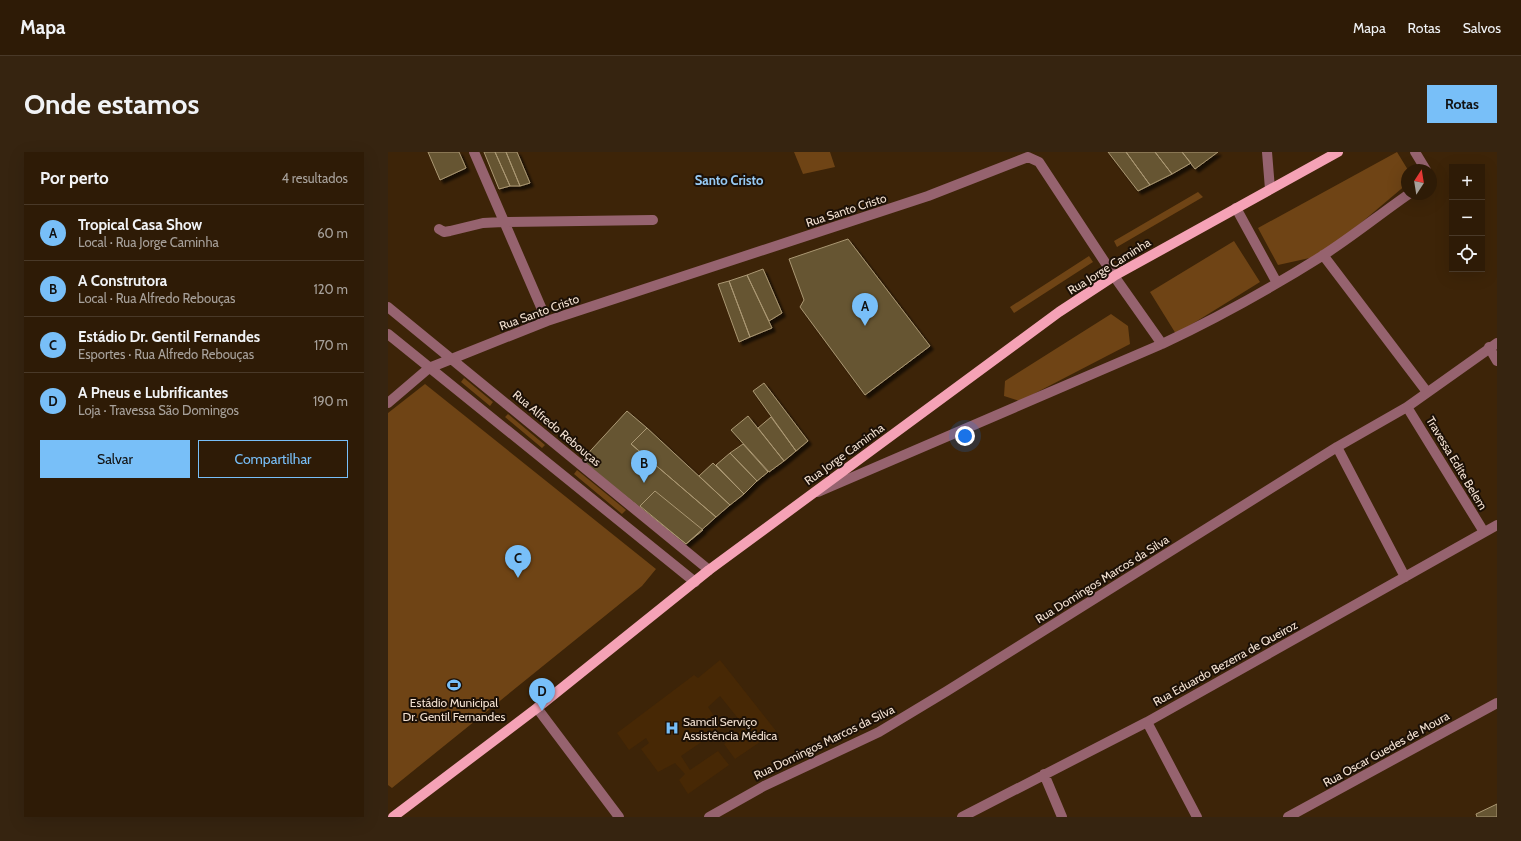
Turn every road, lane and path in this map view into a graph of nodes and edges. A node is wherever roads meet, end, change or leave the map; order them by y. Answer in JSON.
{"nodes":[{"id":1,"x":474,"y":152,"type":"edge"},
{"id":2,"x":1267,"y":152,"type":"edge"},
{"id":3,"x":1338,"y":152,"type":"edge"},
{"id":4,"x":1417,"y":153,"type":"edge"},
{"id":5,"x":1423,"y":164,"type":"edge"},
{"id":6,"x":1270,"y":189,"type":"junction"},
{"id":7,"x":1401,"y":200,"type":"edge"},
{"id":8,"x":1236,"y":208,"type":"junction"},
{"id":9,"x":653,"y":220,"type":"dead end"},
{"id":10,"x":503,"y":222,"type":"junction"},
{"id":11,"x":439,"y":229,"type":"dead end"},
{"id":12,"x":1323,"y":255,"type":"junction"},
{"id":13,"x":1114,"y":276,"type":"junction"},
{"id":14,"x":1277,"y":283,"type":"junction"},
{"id":15,"x":388,"y":307,"type":"edge"},
{"id":16,"x":547,"y":321,"type":"junction"},
{"id":17,"x":388,"y":334,"type":"edge"},
{"id":18,"x":1162,"y":344,"type":"junction"},
{"id":19,"x":1493,"y":345,"type":"edge"},
{"id":20,"x":453,"y":359,"type":"junction"},
{"id":21,"x":1497,"y":361,"type":"edge"},
{"id":22,"x":429,"y":368,"type":"junction"},
{"id":23,"x":1427,"y":392,"type":"junction"},
{"id":24,"x":388,"y":403,"type":"edge"},
{"id":25,"x":1407,"y":407,"type":"junction"},
{"id":26,"x":1337,"y":447,"type":"junction"},
{"id":27,"x":807,"y":497,"type":"junction"},
{"id":28,"x":1497,"y":525,"type":"edge"},
{"id":29,"x":1484,"y":532,"type":"junction"},
{"id":30,"x":708,"y":570,"type":"junction"},
{"id":31,"x":1406,"y":577,"type":"junction"},
{"id":32,"x":695,"y":582,"type":"junction"},
{"id":33,"x":1497,"y":703,"type":"edge"},
{"id":34,"x":537,"y":708,"type":"junction"},
{"id":35,"x":1147,"y":722,"type":"junction"},
{"id":36,"x":1044,"y":774,"type":"junction"},
{"id":37,"x":393,"y":817,"type":"edge"},
{"id":38,"x":619,"y":817,"type":"edge"},
{"id":39,"x":709,"y":817,"type":"edge"},
{"id":40,"x":962,"y":817,"type":"edge"},
{"id":41,"x":1062,"y":817,"type":"edge"},
{"id":42,"x":1197,"y":817,"type":"edge"},
{"id":43,"x":1288,"y":817,"type":"edge"}],
"edges":[{"from":1,"to":10,"type":"street"},
{"from":2,"to":6,"type":"street"},
{"from":3,"to":6,"type":"main road","name":"Rua Jorge Caminha"},
{"from":4,"to":5,"type":"street"},
{"from":6,"to":8,"type":"main road","name":"Rua Jorge Caminha"},
{"from":7,"to":12,"type":"street"},
{"from":8,"to":13,"type":"main road","name":"Rua Jorge Caminha"},
{"from":8,"to":14,"type":"street"},
{"from":9,"to":10,"type":"street"},
{"from":10,"to":11,"type":"street"},
{"from":10,"to":16,"type":"street"},
{"from":12,"to":14,"type":"street"},
{"from":12,"to":23,"type":"street"},
{"from":13,"to":16,"type":"street","name":"Rua Santo Cristo"},
{"from":13,"to":18,"type":"street","name":"Rua Santo Cristo"},
{"from":13,"to":27,"type":"main road","name":"Rua Jorge Caminha"},
{"from":14,"to":18,"type":"street"},
{"from":15,"to":20,"type":"street","name":"Rua Alfredo Rebouças"},
{"from":16,"to":20,"type":"street","name":"Rua Santo Cristo"},
{"from":17,"to":22,"type":"street"},
{"from":18,"to":27,"type":"street"},
{"from":19,"to":21,"type":"street"},
{"from":19,"to":23,"type":"street","name":"Rua Domingos Marcos da Silva"},
{"from":20,"to":22,"type":"street","name":"Rua Santo Cristo"},
{"from":20,"to":30,"type":"street","name":"Rua Alfredo Rebouças"},
{"from":22,"to":24,"type":"street","name":"Rua Santo Cristo"},
{"from":22,"to":32,"type":"street"},
{"from":23,"to":25,"type":"street","name":"Rua Domingos Marcos da Silva"},
{"from":25,"to":26,"type":"street","name":"Rua Domingos Marcos da Silva"},
{"from":25,"to":29,"type":"street","name":"Travessa Edite Belem"},
{"from":26,"to":31,"type":"street"},
{"from":26,"to":39,"type":"street","name":"Rua Domingos Marcos da Silva"},
{"from":27,"to":30,"type":"main road","name":"Rua Jorge Caminha"},
{"from":28,"to":29,"type":"street","name":"Rua Eduardo Bezerra de Queiroz"},
{"from":29,"to":31,"type":"street","name":"Rua Eduardo Bezerra de Queiroz"},
{"from":30,"to":32,"type":"main road","name":"Rua Jorge Caminha"},
{"from":31,"to":35,"type":"street","name":"Rua Eduardo Bezerra de Queiroz"},
{"from":32,"to":34,"type":"main road","name":"Rua Jorge Caminha"},
{"from":33,"to":43,"type":"street","name":"Rua Oscar Guedes de Moura"},
{"from":34,"to":37,"type":"main road","name":"Rua Jorge Caminha"},
{"from":34,"to":38,"type":"street"},
{"from":35,"to":36,"type":"street","name":"Rua Eduardo Bezerra de Queiroz"},
{"from":35,"to":42,"type":"street"},
{"from":36,"to":40,"type":"street","name":"Rua Eduardo Bezerra de Queiroz"},
{"from":36,"to":41,"type":"street"}]}
